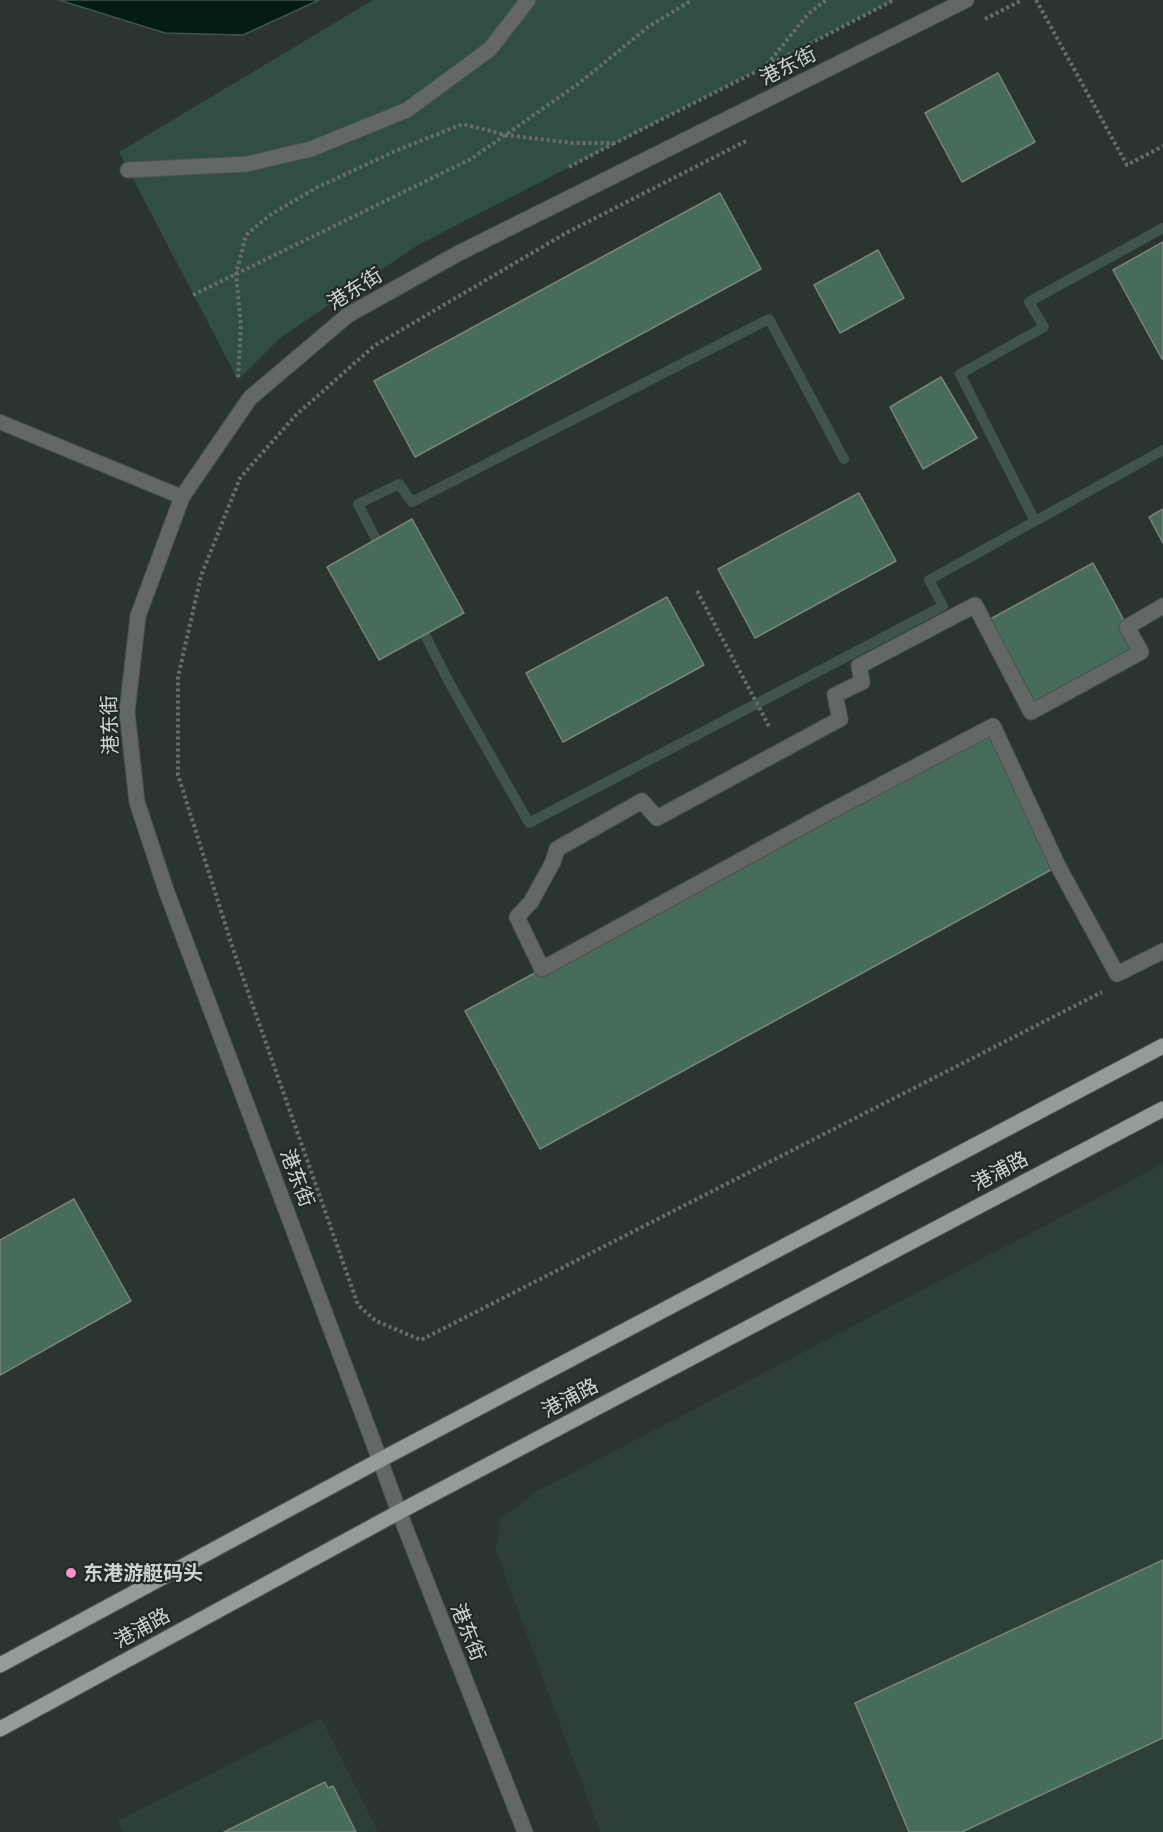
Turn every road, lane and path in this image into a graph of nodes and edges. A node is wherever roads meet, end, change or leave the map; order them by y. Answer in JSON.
{"nodes":[{"id":1,"x":528,"y":0,"type":"edge"},
{"id":2,"x":692,"y":0,"type":"edge"},
{"id":3,"x":826,"y":0,"type":"edge"},
{"id":4,"x":966,"y":0,"type":"edge"},
{"id":5,"x":1022,"y":0,"type":"edge"},
{"id":6,"x":1036,"y":0,"type":"edge"},
{"id":7,"x":979,"y":22,"type":"dead end"},
{"id":8,"x":506,"y":135,"type":"junction"},
{"id":9,"x":756,"y":136,"type":"dead end"},
{"id":10,"x":1163,"y":146,"type":"edge"},
{"id":11,"x":128,"y":170,"type":"dead end"},
{"id":12,"x":236,"y":274,"type":"junction"},
{"id":13,"x":193,"y":295,"type":"dead end"},
{"id":14,"x":238,"y":380,"type":"dead end"},
{"id":15,"x":0,"y":422,"type":"edge"},
{"id":16,"x":182,"y":497,"type":"junction"},
{"id":17,"x":697,"y":591,"type":"dead end"},
{"id":18,"x":1163,"y":606,"type":"edge"},
{"id":19,"x":768,"y":723,"type":"dead end"},
{"id":20,"x":1163,"y":951,"type":"edge"},
{"id":21,"x":1110,"y":988,"type":"dead end"},
{"id":22,"x":1163,"y":1046,"type":"edge"},
{"id":23,"x":1163,"y":1109,"type":"edge"},
{"id":24,"x":380,"y":1460,"type":"junction"},
{"id":25,"x":399,"y":1512,"type":"junction"},
{"id":26,"x":0,"y":1665,"type":"edge"},
{"id":27,"x":0,"y":1729,"type":"edge"},
{"id":28,"x":525,"y":1832,"type":"edge"}],
"edges":[{"from":1,"to":11,"type":"street"},
{"from":2,"to":8,"type":"path"},
{"from":3,"to":8,"type":"path"},
{"from":4,"to":16,"type":"street","name":"港东街"},
{"from":5,"to":7,"type":"path"},
{"from":6,"to":10,"type":"path"},
{"from":8,"to":12,"type":"path"},
{"from":8,"to":12,"type":"path"},
{"from":9,"to":21,"type":"path"},
{"from":12,"to":13,"type":"path"},
{"from":12,"to":14,"type":"path"},
{"from":15,"to":16,"type":"lane"},
{"from":16,"to":24,"type":"street","name":"港东街"},
{"from":17,"to":19,"type":"path"},
{"from":18,"to":20,"type":"street"},
{"from":22,"to":24,"type":"main road","name":"港浦路"},
{"from":23,"to":25,"type":"main road","name":"港浦路"},
{"from":24,"to":25,"type":"street","name":"港东街"},
{"from":24,"to":26,"type":"main road","name":"港浦路"},
{"from":25,"to":27,"type":"main road","name":"港浦路"},
{"from":25,"to":28,"type":"street","name":"港东街"}]}
